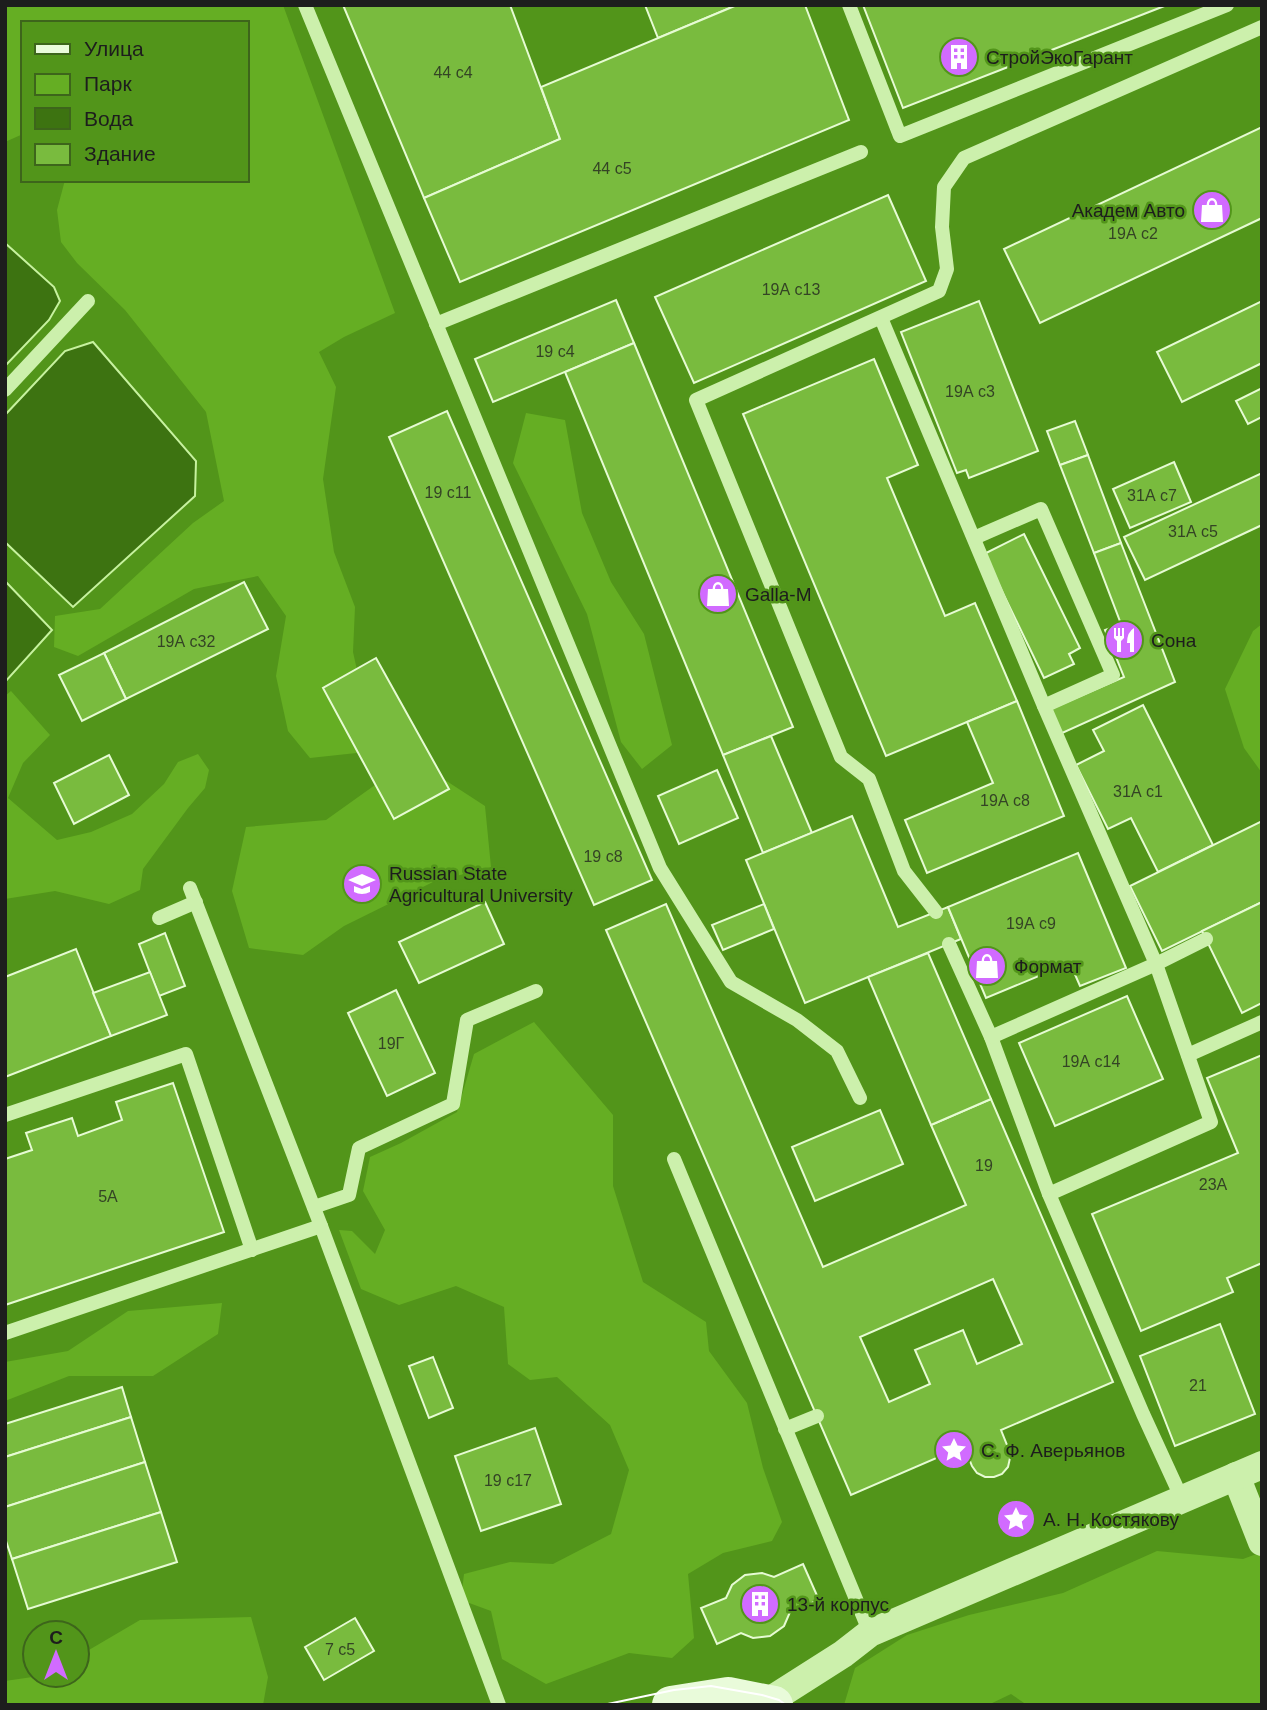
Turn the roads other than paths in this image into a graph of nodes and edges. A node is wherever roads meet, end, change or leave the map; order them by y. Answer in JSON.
{"nodes":[{"id":1,"x":305,"y":5,"type":"edge"},
{"id":2,"x":849,"y":5,"type":"edge"},
{"id":3,"x":1227,"y":5,"type":"edge"},
{"id":4,"x":1262,"y":27,"type":"edge"},
{"id":5,"x":861,"y":152,"type":"dead end"},
{"id":6,"x":88,"y":301,"type":"dead end"},
{"id":7,"x":881,"y":318,"type":"junction"},
{"id":8,"x":436,"y":324,"type":"junction"},
{"id":9,"x":5,"y":390,"type":"edge"},
{"id":10,"x":974,"y":538,"type":"junction"},
{"id":11,"x":1044,"y":706,"type":"junction"},
{"id":12,"x":190,"y":888,"type":"dead end"},
{"id":13,"x":196,"y":902,"type":"junction"},
{"id":14,"x":936,"y":912,"type":"dead end"},
{"id":15,"x":159,"y":919,"type":"dead end"},
{"id":16,"x":1206,"y":939,"type":"dead end"},
{"id":17,"x":949,"y":944,"type":"dead end"},
{"id":18,"x":1156,"y":964,"type":"junction"},
{"id":19,"x":536,"y":991,"type":"dead end"},
{"id":20,"x":1262,"y":1022,"type":"edge"},
{"id":21,"x":990,"y":1037,"type":"junction"},
{"id":22,"x":1188,"y":1055,"type":"junction"},
{"id":23,"x":860,"y":1098,"type":"dead end"},
{"id":24,"x":5,"y":1115,"type":"edge"},
{"id":25,"x":674,"y":1159,"type":"dead end"},
{"id":26,"x":1049,"y":1194,"type":"junction"},
{"id":27,"x":314,"y":1207,"type":"junction"},
{"id":28,"x":321,"y":1226,"type":"junction"},
{"id":29,"x":252,"y":1250,"type":"junction"},
{"id":30,"x":5,"y":1333,"type":"edge"},
{"id":31,"x":817,"y":1416,"type":"dead end"},
{"id":32,"x":785,"y":1429,"type":"junction"},
{"id":33,"x":1249,"y":1470,"type":"edge"},
{"id":34,"x":1182,"y":1499,"type":"junction"},
{"id":35,"x":1262,"y":1542,"type":"edge"},
{"id":36,"x":870,"y":1633,"type":"junction"},
{"id":37,"x":769,"y":1704,"type":"edge"},
{"id":38,"x":499,"y":1705,"type":"edge"},
{"id":39,"x":671,"y":1705,"type":"edge"}],
"edges":[{"from":1,"to":8,"type":"lane"},
{"from":2,"to":3,"type":"lane"},
{"from":4,"to":7,"type":"lane"},
{"from":5,"to":8,"type":"lane"},
{"from":6,"to":9,"type":"lane"},
{"from":7,"to":10,"type":"lane"},
{"from":7,"to":14,"type":"lane"},
{"from":8,"to":23,"type":"lane"},
{"from":10,"to":11,"type":"lane"},
{"from":10,"to":11,"type":"lane"},
{"from":11,"to":18,"type":"lane"},
{"from":12,"to":13,"type":"lane"},
{"from":13,"to":15,"type":"lane"},
{"from":13,"to":27,"type":"lane"},
{"from":16,"to":18,"type":"lane"},
{"from":17,"to":21,"type":"lane"},
{"from":18,"to":21,"type":"lane"},
{"from":18,"to":22,"type":"lane"},
{"from":19,"to":27,"type":"lane"},
{"from":20,"to":22,"type":"lane"},
{"from":21,"to":26,"type":"lane"},
{"from":22,"to":26,"type":"lane"},
{"from":24,"to":29,"type":"lane"},
{"from":25,"to":32,"type":"lane"},
{"from":26,"to":34,"type":"lane"},
{"from":27,"to":28,"type":"lane"},
{"from":28,"to":29,"type":"lane"},
{"from":28,"to":38,"type":"lane"},
{"from":29,"to":30,"type":"lane"},
{"from":31,"to":32,"type":"lane"},
{"from":32,"to":36,"type":"lane"},
{"from":33,"to":34,"type":"street"},
{"from":33,"to":35,"type":"street"},
{"from":34,"to":36,"type":"street"},
{"from":36,"to":37,"type":"street"},
{"from":37,"to":39,"type":"main road"}]}
